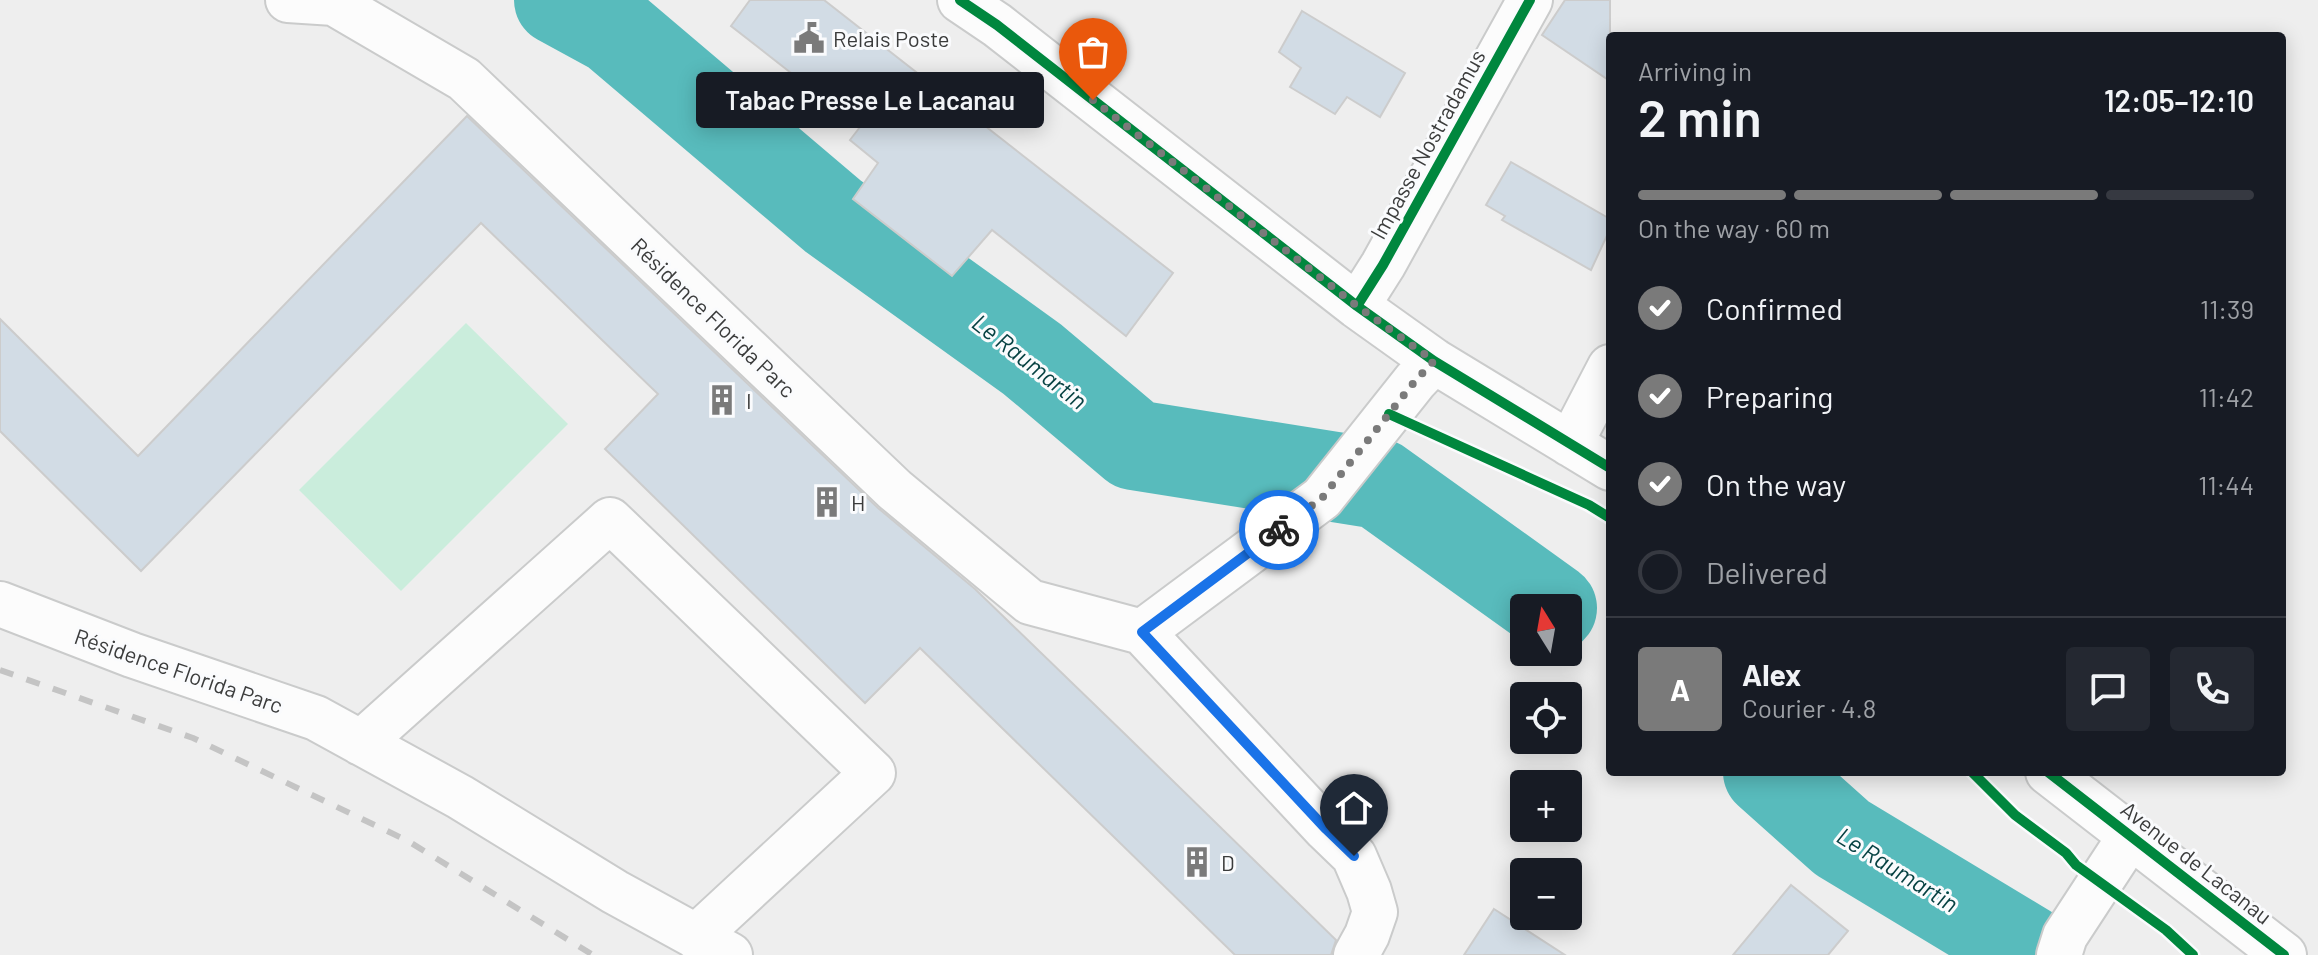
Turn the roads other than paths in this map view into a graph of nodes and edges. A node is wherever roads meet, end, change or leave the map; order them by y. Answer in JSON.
{"nodes":[{"id":1,"x":288,"y":0,"type":"edge"},
{"id":2,"x":960,"y":0,"type":"edge"},
{"id":3,"x":1530,"y":0,"type":"edge"},
{"id":4,"x":1004,"y":13,"type":"edge"},
{"id":5,"x":1357,"y":306,"type":"junction"},
{"id":6,"x":1434,"y":361,"type":"junction"},
{"id":7,"x":1606,"y":375,"type":"edge"},
{"id":8,"x":1570,"y":444,"type":"junction"},
{"id":9,"x":1606,"y":466,"type":"edge"},
{"id":10,"x":0,"y":604,"type":"edge"},
{"id":11,"x":1142,"y":632,"type":"junction"},
{"id":12,"x":361,"y":743,"type":"junction"},
{"id":13,"x":2053,"y":776,"type":"edge"},
{"id":14,"x":2131,"y":835,"type":"junction"},
{"id":15,"x":713,"y":946,"type":"edge"},
{"id":16,"x":2062,"y":946,"type":"edge"},
{"id":17,"x":1356,"y":955,"type":"edge"},
{"id":18,"x":2284,"y":955,"type":"edge"}],
"edges":[{"from":1,"to":11,"type":"street","name":"Résidence Florida Parc"},
{"from":2,"to":4,"type":"street"},
{"from":3,"to":5,"type":"street","name":"Impasse Nostradamus"},
{"from":4,"to":5,"type":"street"},
{"from":5,"to":6,"type":"street"},
{"from":6,"to":8,"type":"street"},
{"from":6,"to":11,"type":"street"},
{"from":7,"to":8,"type":"street"},
{"from":8,"to":9,"type":"street"},
{"from":10,"to":12,"type":"street","name":"Résidence Florida Parc"},
{"from":11,"to":17,"type":"street"},
{"from":12,"to":15,"type":"street","name":"Résidence Florida Parc"},
{"from":12,"to":15,"type":"street"},
{"from":13,"to":14,"type":"street","name":"Avenue de Lacanau"},
{"from":14,"to":16,"type":"street"},
{"from":14,"to":18,"type":"street","name":"Avenue de Lacanau"}]}
